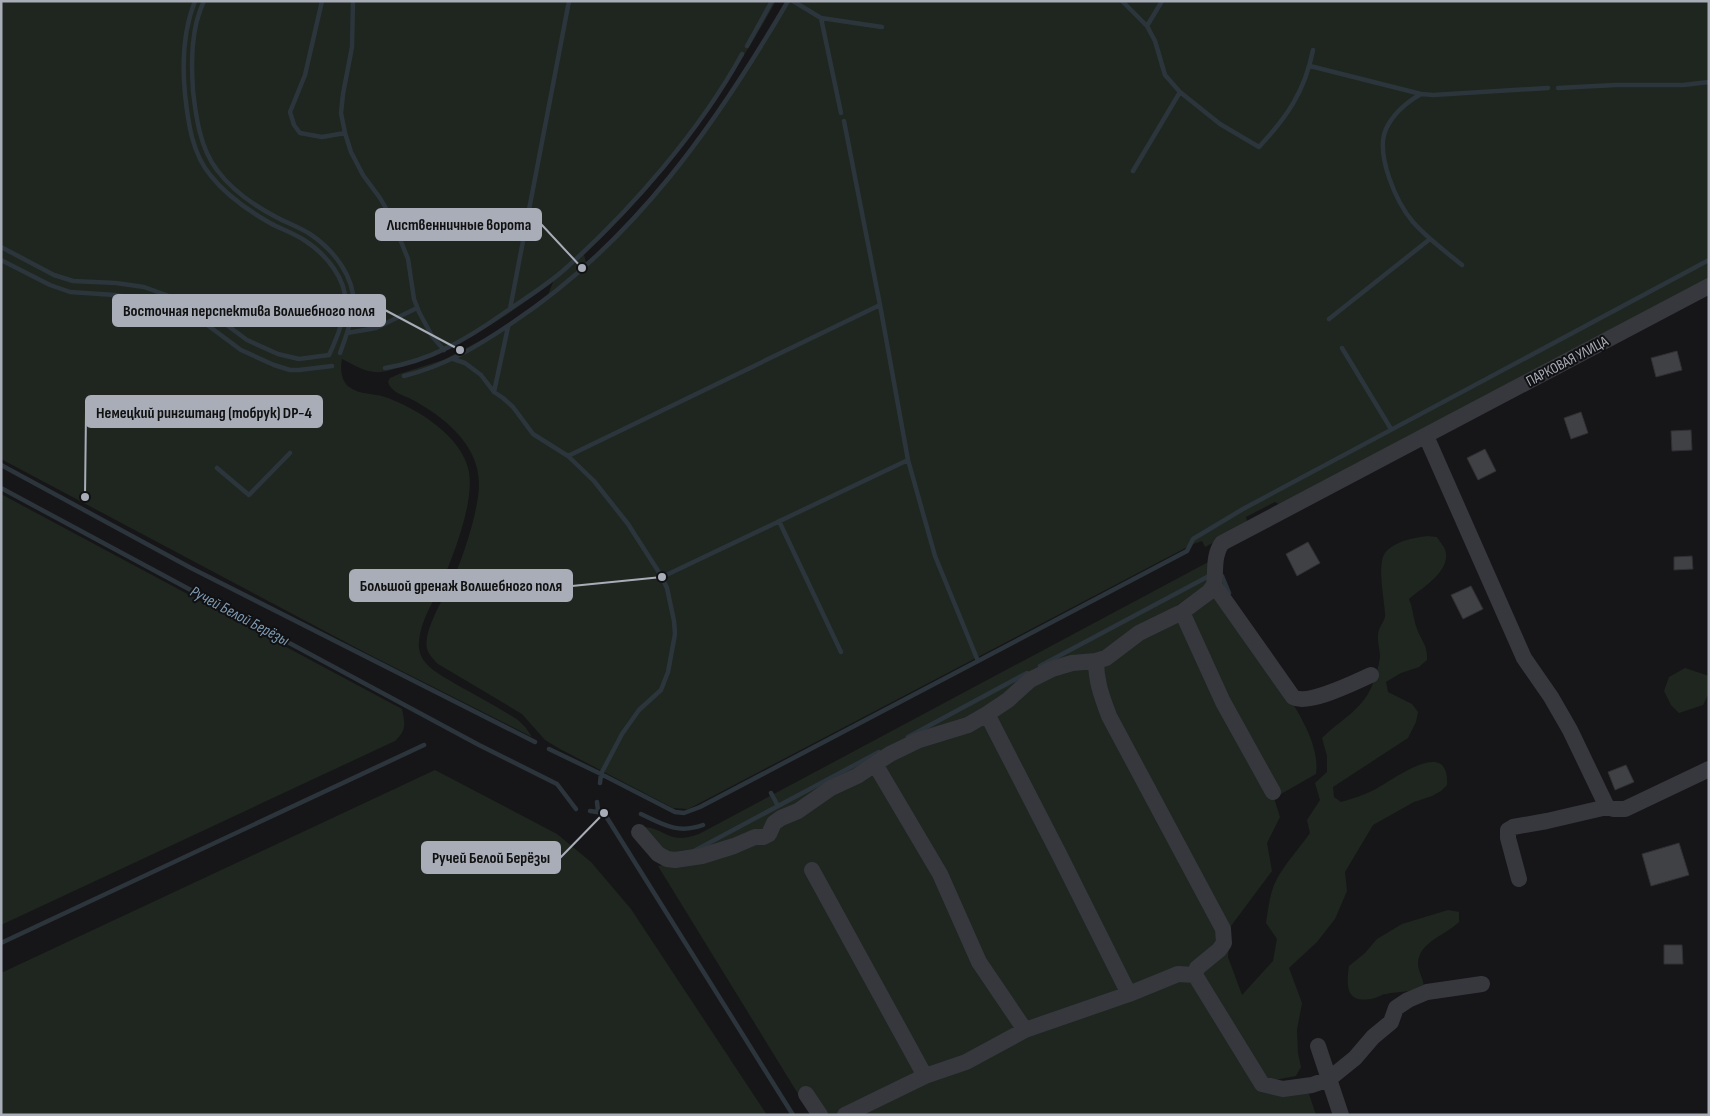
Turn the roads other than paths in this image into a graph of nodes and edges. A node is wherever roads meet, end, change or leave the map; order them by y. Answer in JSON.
{"nodes":[{"id":1,"x":1709,"y":286,"type":"edge"},
{"id":2,"x":1426,"y":436,"type":"junction"},
{"id":3,"x":1214,"y":585,"type":"junction"},
{"id":4,"x":1182,"y":612,"type":"junction"},
{"id":5,"x":1096,"y":662,"type":"junction"},
{"id":6,"x":1371,"y":675,"type":"dead end"},
{"id":7,"x":987,"y":714,"type":"junction"},
{"id":8,"x":875,"y":764,"type":"junction"},
{"id":9,"x":1709,"y":770,"type":"edge"},
{"id":10,"x":1273,"y":792,"type":"dead end"},
{"id":11,"x":1606,"y":806,"type":"junction"},
{"id":12,"x":639,"y":832,"type":"dead end"},
{"id":13,"x":812,"y":870,"type":"dead end"},
{"id":14,"x":1519,"y":879,"type":"dead end"},
{"id":15,"x":1196,"y":975,"type":"junction"},
{"id":16,"x":1482,"y":984,"type":"dead end"},
{"id":17,"x":1129,"y":994,"type":"junction"},
{"id":18,"x":1024,"y":1030,"type":"junction"},
{"id":19,"x":1318,"y":1046,"type":"dead end"},
{"id":20,"x":925,"y":1076,"type":"junction"},
{"id":21,"x":1329,"y":1080,"type":"junction"},
{"id":22,"x":806,"y":1094,"type":"dead end"},
{"id":23,"x":820,"y":1115,"type":"edge"},
{"id":24,"x":844,"y":1115,"type":"edge"},
{"id":25,"x":1341,"y":1115,"type":"edge"}],
"edges":[{"from":1,"to":2,"type":"street","name":"ПАРКОВАЯ УЛИЦА"},
{"from":2,"to":3,"type":"street","name":"ПАРКОВАЯ УЛИЦА"},
{"from":2,"to":11,"type":"street"},
{"from":3,"to":4,"type":"street"},
{"from":3,"to":6,"type":"street"},
{"from":4,"to":5,"type":"street"},
{"from":4,"to":10,"type":"street"},
{"from":5,"to":7,"type":"street"},
{"from":5,"to":15,"type":"street"},
{"from":7,"to":8,"type":"street"},
{"from":7,"to":17,"type":"street"},
{"from":8,"to":12,"type":"street"},
{"from":8,"to":18,"type":"street"},
{"from":9,"to":11,"type":"street"},
{"from":11,"to":14,"type":"street"},
{"from":13,"to":20,"type":"street"},
{"from":15,"to":17,"type":"street"},
{"from":15,"to":21,"type":"street"},
{"from":16,"to":21,"type":"street"},
{"from":17,"to":18,"type":"street"},
{"from":18,"to":20,"type":"street"},
{"from":19,"to":21,"type":"street"},
{"from":20,"to":24,"type":"street"},
{"from":21,"to":25,"type":"street"},
{"from":22,"to":23,"type":"street"}]}
